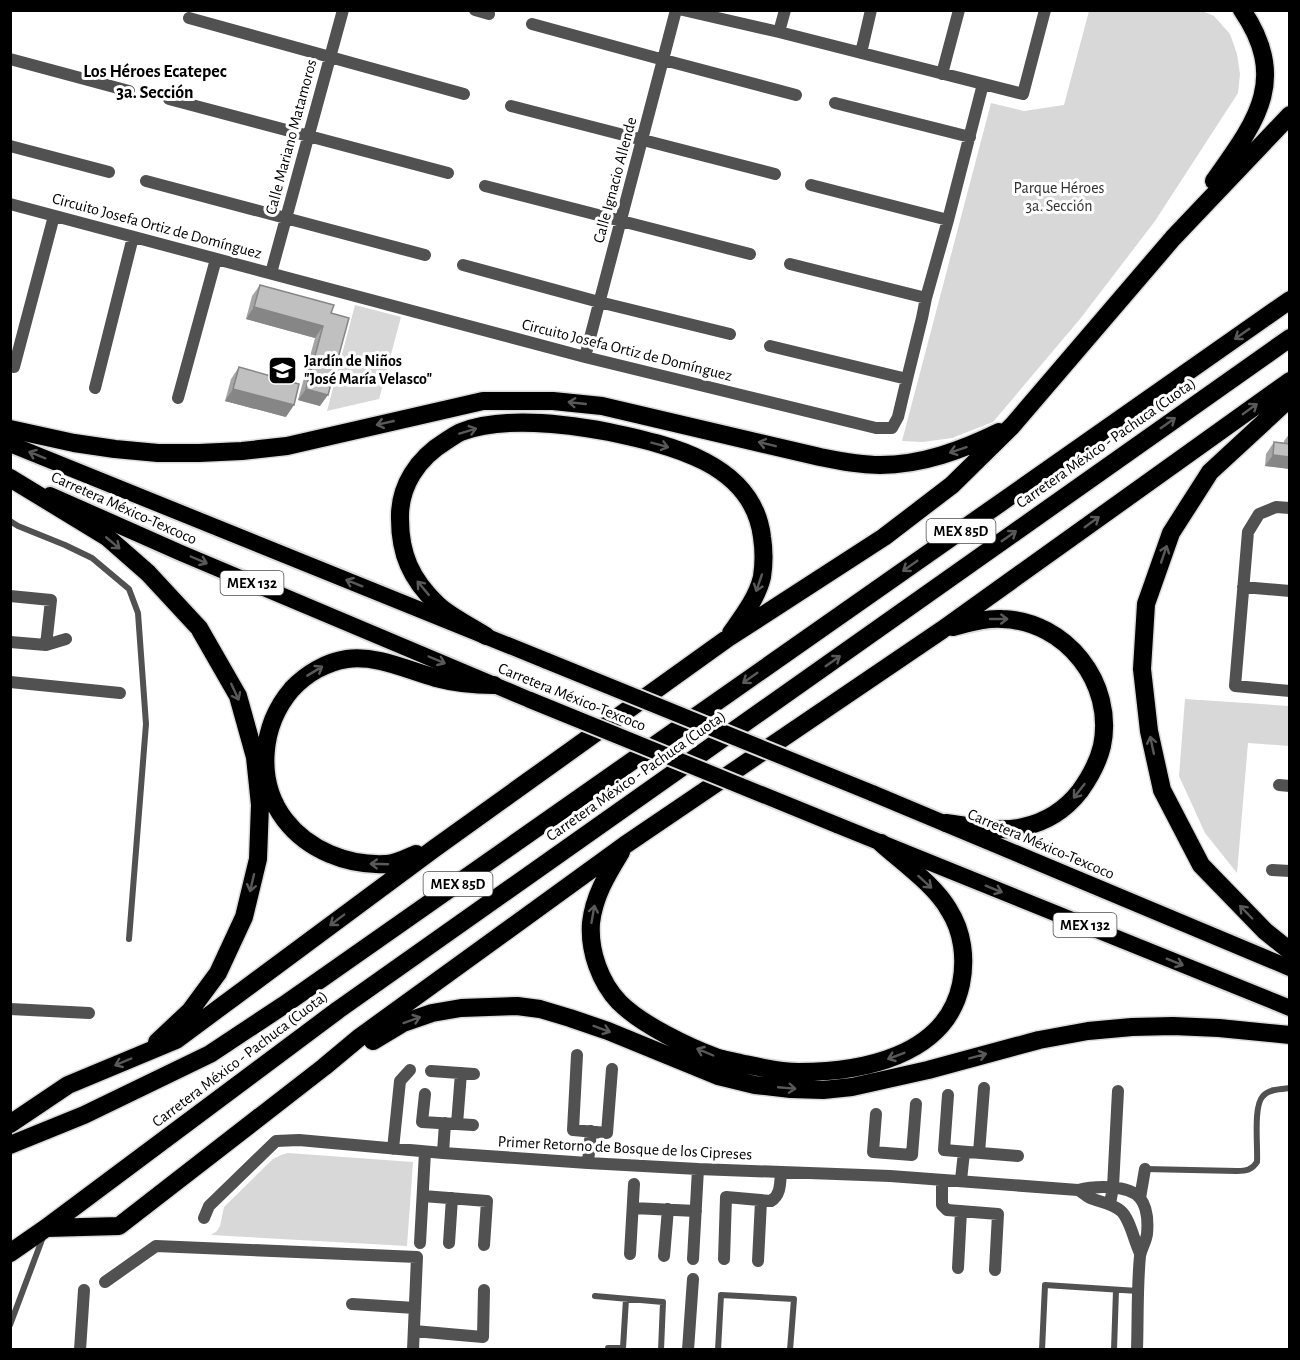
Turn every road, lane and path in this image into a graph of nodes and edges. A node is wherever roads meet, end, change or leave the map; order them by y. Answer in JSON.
{"nodes":[{"id":1,"x":343,"y":10,"type":"edge"},
{"id":2,"x":475,"y":10,"type":"edge"},
{"id":3,"x":676,"y":10,"type":"edge"},
{"id":4,"x":683,"y":10,"type":"edge"},
{"id":5,"x":785,"y":10,"type":"edge"},
{"id":6,"x":871,"y":10,"type":"edge"},
{"id":7,"x":958,"y":10,"type":"edge"},
{"id":8,"x":1045,"y":10,"type":"edge"},
{"id":9,"x":1242,"y":10,"type":"edge"},
{"id":10,"x":697,"y":12,"type":"edge"},
{"id":11,"x":489,"y":14,"type":"dead end"},
{"id":12,"x":189,"y":18,"type":"dead end"},
{"id":13,"x":532,"y":24,"type":"dead end"},
{"id":14,"x":779,"y":32,"type":"junction"},
{"id":15,"x":861,"y":53,"type":"junction"},
{"id":16,"x":330,"y":57,"type":"junction"},
{"id":17,"x":10,"y":59,"type":"edge"},
{"id":18,"x":664,"y":60,"type":"junction"},
{"id":19,"x":942,"y":74,"type":"junction"},
{"id":20,"x":982,"y":84,"type":"junction"},
{"id":21,"x":129,"y":91,"type":"dead end"},
{"id":22,"x":464,"y":94,"type":"dead end"},
{"id":23,"x":796,"y":95,"type":"dead end"},
{"id":24,"x":169,"y":99,"type":"dead end"},
{"id":25,"x":835,"y":103,"type":"dead end"},
{"id":26,"x":511,"y":106,"type":"dead end"},
{"id":27,"x":1290,"y":115,"type":"edge"},
{"id":28,"x":308,"y":137,"type":"junction"},
{"id":29,"x":970,"y":137,"type":"junction"},
{"id":30,"x":643,"y":141,"type":"junction"},
{"id":31,"x":10,"y":146,"type":"edge"},
{"id":32,"x":109,"y":172,"type":"dead end"},
{"id":33,"x":448,"y":173,"type":"dead end"},
{"id":34,"x":775,"y":174,"type":"dead end"},
{"id":35,"x":146,"y":181,"type":"dead end"},
{"id":36,"x":811,"y":185,"type":"dead end"},
{"id":37,"x":485,"y":186,"type":"dead end"},
{"id":38,"x":10,"y":204,"type":"edge"},
{"id":39,"x":54,"y":216,"type":"junction"},
{"id":40,"x":286,"y":218,"type":"junction"},
{"id":41,"x":622,"y":220,"type":"junction"},
{"id":42,"x":948,"y":220,"type":"junction"},
{"id":43,"x":133,"y":237,"type":"junction"},
{"id":44,"x":1173,"y":238,"type":"junction"},
{"id":45,"x":425,"y":255,"type":"dead end"},
{"id":46,"x":750,"y":255,"type":"dead end"},
{"id":47,"x":216,"y":259,"type":"junction"},
{"id":48,"x":790,"y":264,"type":"dead end"},
{"id":49,"x":463,"y":265,"type":"dead end"},
{"id":50,"x":271,"y":273,"type":"junction"},
{"id":51,"x":926,"y":298,"type":"junction"},
{"id":52,"x":1290,"y":300,"type":"edge"},
{"id":53,"x":599,"y":302,"type":"junction"},
{"id":54,"x":730,"y":334,"type":"dead end"},
{"id":55,"x":1290,"y":338,"type":"edge"},
{"id":56,"x":770,"y":346,"type":"dead end"},
{"id":57,"x":585,"y":357,"type":"junction"},
{"id":58,"x":14,"y":367,"type":"dead end"},
{"id":59,"x":907,"y":379,"type":"junction"},
{"id":60,"x":1290,"y":381,"type":"edge"},
{"id":61,"x":95,"y":388,"type":"dead end"},
{"id":62,"x":178,"y":398,"type":"dead end"},
{"id":63,"x":1290,"y":398,"type":"edge"},
{"id":64,"x":1012,"y":426,"type":"junction"},
{"id":65,"x":10,"y":429,"type":"edge"},
{"id":66,"x":10,"y":444,"type":"edge"},
{"id":67,"x":10,"y":478,"type":"edge"},
{"id":68,"x":1290,"y":508,"type":"edge"},
{"id":69,"x":10,"y":521,"type":"edge"},
{"id":70,"x":1243,"y":586,"type":"junction"},
{"id":71,"x":1290,"y":591,"type":"edge"},
{"id":72,"x":10,"y":596,"type":"edge"},
{"id":73,"x":942,"y":630,"type":"junction"},
{"id":74,"x":486,"y":636,"type":"junction"},
{"id":75,"x":728,"y":638,"type":"junction"},
{"id":76,"x":66,"y":639,"type":"dead end"},
{"id":77,"x":10,"y":642,"type":"edge"},
{"id":78,"x":46,"y":645,"type":"junction"},
{"id":79,"x":10,"y":682,"type":"edge"},
{"id":80,"x":495,"y":685,"type":"junction"},
{"id":81,"x":1290,"y":691,"type":"edge"},
{"id":82,"x":120,"y":693,"type":"dead end"},
{"id":83,"x":946,"y":823,"type":"junction"},
{"id":84,"x":881,"y":843,"type":"junction"},
{"id":85,"x":625,"y":845,"type":"junction"},
{"id":86,"x":435,"y":848,"type":"junction"},
{"id":87,"x":1272,"y":870,"type":"dead end"},
{"id":88,"x":1290,"y":871,"type":"edge"},
{"id":89,"x":129,"y":939,"type":"dead end"},
{"id":90,"x":1290,"y":951,"type":"edge"},
{"id":91,"x":1290,"y":968,"type":"edge"},
{"id":92,"x":1290,"y":1008,"type":"edge"},
{"id":93,"x":10,"y":1010,"type":"edge"},
{"id":94,"x":89,"y":1013,"type":"dead end"},
{"id":95,"x":1290,"y":1035,"type":"edge"},
{"id":96,"x":147,"y":1051,"type":"junction"},
{"id":97,"x":577,"y":1055,"type":"dead end"},
{"id":98,"x":324,"y":1067,"type":"junction"},
{"id":99,"x":612,"y":1069,"type":"dead end"},
{"id":100,"x":410,"y":1070,"type":"dead end"},
{"id":101,"x":431,"y":1071,"type":"dead end"},
{"id":102,"x":984,"y":1088,"type":"dead end"},
{"id":103,"x":1290,"y":1088,"type":"edge"},
{"id":104,"x":1118,"y":1091,"type":"dead end"},
{"id":105,"x":425,"y":1094,"type":"dead end"},
{"id":106,"x":948,"y":1095,"type":"dead end"},
{"id":107,"x":916,"y":1104,"type":"dead end"},
{"id":108,"x":876,"y":1114,"type":"dead end"},
{"id":109,"x":10,"y":1124,"type":"edge"},
{"id":110,"x":451,"y":1124,"type":"junction"},
{"id":111,"x":473,"y":1125,"type":"dead end"},
{"id":112,"x":591,"y":1131,"type":"junction"},
{"id":113,"x":10,"y":1145,"type":"edge"},
{"id":114,"x":393,"y":1149,"type":"junction"},
{"id":115,"x":425,"y":1152,"type":"junction"},
{"id":116,"x":964,"y":1152,"type":"junction"},
{"id":117,"x":443,"y":1153,"type":"junction"},
{"id":118,"x":979,"y":1153,"type":"junction"},
{"id":119,"x":893,"y":1154,"type":"junction"},
{"id":120,"x":1018,"y":1156,"type":"dead end"},
{"id":121,"x":588,"y":1163,"type":"junction"},
{"id":122,"x":1144,"y":1169,"type":"joint"},
{"id":123,"x":698,"y":1170,"type":"junction"},
{"id":124,"x":781,"y":1172,"type":"junction"},
{"id":125,"x":890,"y":1176,"type":"junction"},
{"id":126,"x":942,"y":1180,"type":"junction"},
{"id":127,"x":961,"y":1180,"type":"junction"},
{"id":128,"x":634,"y":1184,"type":"dead end"},
{"id":129,"x":1113,"y":1187,"type":"junction"},
{"id":130,"x":1078,"y":1190,"type":"junction"},
{"id":131,"x":423,"y":1196,"type":"junction"},
{"id":132,"x":452,"y":1198,"type":"junction"},
{"id":133,"x":1140,"y":1198,"type":"junction"},
{"id":134,"x":761,"y":1201,"type":"junction"},
{"id":135,"x":1110,"y":1204,"type":"junction"},
{"id":136,"x":633,"y":1208,"type":"junction"},
{"id":137,"x":668,"y":1209,"type":"junction"},
{"id":138,"x":696,"y":1211,"type":"junction"},
{"id":139,"x":961,"y":1211,"type":"junction"},
{"id":140,"x":204,"y":1218,"type":"dead end"},
{"id":141,"x":46,"y":1228,"type":"junction"},
{"id":142,"x":420,"y":1243,"type":"dead end"},
{"id":143,"x":449,"y":1243,"type":"dead end"},
{"id":144,"x":484,"y":1245,"type":"dead end"},
{"id":145,"x":10,"y":1253,"type":"edge"},
{"id":146,"x":630,"y":1254,"type":"dead end"},
{"id":147,"x":1140,"y":1254,"type":"junction"},
{"id":148,"x":664,"y":1256,"type":"dead end"},
{"id":149,"x":693,"y":1259,"type":"dead end"},
{"id":150,"x":724,"y":1259,"type":"dead end"},
{"id":151,"x":758,"y":1261,"type":"dead end"},
{"id":152,"x":958,"y":1268,"type":"dead end"},
{"id":153,"x":995,"y":1270,"type":"dead end"},
{"id":154,"x":693,"y":1279,"type":"dead end"},
{"id":155,"x":105,"y":1282,"type":"dead end"},
{"id":156,"x":84,"y":1290,"type":"dead end"},
{"id":157,"x":484,"y":1290,"type":"dead end"},
{"id":158,"x":1116,"y":1290,"type":"junction"},
{"id":159,"x":1139,"y":1291,"type":"junction"},
{"id":160,"x":595,"y":1296,"type":"dead end"},
{"id":161,"x":626,"y":1299,"type":"junction"},
{"id":162,"x":352,"y":1304,"type":"dead end"},
{"id":163,"x":415,"y":1308,"type":"junction"},
{"id":164,"x":10,"y":1325,"type":"edge"},
{"id":165,"x":414,"y":1331,"type":"junction"},
{"id":166,"x":608,"y":1348,"type":"edge"},
{"id":167,"x":80,"y":1350,"type":"edge"},
{"id":168,"x":413,"y":1350,"type":"edge"},
{"id":169,"x":661,"y":1350,"type":"edge"},
{"id":170,"x":688,"y":1350,"type":"edge"},
{"id":171,"x":718,"y":1350,"type":"edge"},
{"id":172,"x":790,"y":1350,"type":"edge"},
{"id":173,"x":1042,"y":1350,"type":"edge"},
{"id":174,"x":1114,"y":1350,"type":"edge"},
{"id":175,"x":1137,"y":1350,"type":"edge"}],
"edges":[{"from":1,"to":16,"type":"street","name":"Calle Mariano Matamoros"},
{"from":2,"to":11,"type":"street"},
{"from":3,"to":18,"type":"street","name":"Calle Ignacio Allende"},
{"from":4,"to":10,"type":"street"},
{"from":5,"to":14,"type":"street"},
{"from":6,"to":15,"type":"street"},
{"from":7,"to":19,"type":"street"},
{"from":8,"to":20,"type":"street"},
{"from":9,"to":44,"type":"highway"},
{"from":10,"to":14,"type":"street"},
{"from":12,"to":16,"type":"street"},
{"from":13,"to":18,"type":"street"},
{"from":14,"to":15,"type":"street"},
{"from":15,"to":19,"type":"street"},
{"from":16,"to":22,"type":"street"},
{"from":16,"to":28,"type":"street","name":"Calle Mariano Matamoros"},
{"from":17,"to":21,"type":"street"},
{"from":18,"to":23,"type":"street"},
{"from":18,"to":30,"type":"street","name":"Calle Ignacio Allende"},
{"from":19,"to":20,"type":"street"},
{"from":20,"to":29,"type":"street","name":"Circuito Josefa Ortiz de Domínguez"},
{"from":24,"to":28,"type":"street"},
{"from":25,"to":29,"type":"street"},
{"from":26,"to":30,"type":"street"},
{"from":27,"to":44,"type":"highway"},
{"from":28,"to":33,"type":"street"},
{"from":28,"to":40,"type":"street","name":"Calle Mariano Matamoros"},
{"from":29,"to":42,"type":"street","name":"Circuito Josefa Ortiz de Domínguez"},
{"from":30,"to":34,"type":"street"},
{"from":30,"to":41,"type":"street","name":"Calle Ignacio Allende"},
{"from":31,"to":32,"type":"street"},
{"from":35,"to":40,"type":"street"},
{"from":36,"to":42,"type":"street"},
{"from":37,"to":41,"type":"street"},
{"from":38,"to":39,"type":"street","name":"Circuito Josefa Ortiz de Domínguez"},
{"from":39,"to":43,"type":"street","name":"Circuito Josefa Ortiz de Domínguez"},
{"from":39,"to":58,"type":"street"},
{"from":40,"to":45,"type":"street"},
{"from":40,"to":50,"type":"street","name":"Calle Mariano Matamoros"},
{"from":41,"to":46,"type":"street"},
{"from":41,"to":53,"type":"street","name":"Calle Ignacio Allende"},
{"from":42,"to":51,"type":"street","name":"Circuito Josefa Ortiz de Domínguez"},
{"from":43,"to":47,"type":"street","name":"Circuito Josefa Ortiz de Domínguez"},
{"from":43,"to":61,"type":"street"},
{"from":44,"to":64,"type":"highway"},
{"from":47,"to":50,"type":"street","name":"Circuito Josefa Ortiz de Domínguez"},
{"from":47,"to":62,"type":"street"},
{"from":48,"to":51,"type":"street"},
{"from":49,"to":53,"type":"street"},
{"from":50,"to":57,"type":"street","name":"Circuito Josefa Ortiz de Domínguez"},
{"from":51,"to":59,"type":"street","name":"Circuito Josefa Ortiz de Domínguez"},
{"from":52,"to":113,"type":"highway","name":"Carretera México - Pachuca (Cuota)","number":"MEX 85D","one_way":true},
{"from":53,"to":54,"type":"street"},
{"from":53,"to":57,"type":"street","name":"Calle Ignacio Allende"},
{"from":141,"to":55,"type":"highway","name":"Carretera México - Pachuca (Cuota)","number":"MEX 85D","one_way":true},
{"from":56,"to":59,"type":"street"},
{"from":57,"to":59,"type":"street","name":"Circuito Josefa Ortiz de Domínguez"},
{"from":73,"to":60,"type":"highway","one_way":true},
{"from":90,"to":63,"type":"highway","one_way":true},
{"from":64,"to":65,"type":"highway","one_way":true},
{"from":64,"to":75,"type":"highway"},
{"from":74,"to":66,"type":"highway","name":"Carretera México-Texcoco","number":"MEX 132","one_way":true},
{"from":67,"to":80,"type":"highway","name":"Carretera México-Texcoco","number":"MEX 132","one_way":true},
{"from":67,"to":96,"type":"highway","one_way":true},
{"from":68,"to":70,"type":"street"},
{"from":69,"to":89,"type":"lane"},
{"from":70,"to":71,"type":"street"},
{"from":70,"to":81,"type":"street"},
{"from":72,"to":78,"type":"street"},
{"from":73,"to":83,"type":"highway","one_way":true},
{"from":73,"to":85,"type":"highway"},
{"from":74,"to":75,"type":"highway","one_way":true},
{"from":74,"to":83,"type":"highway","name":"Carretera México-Texcoco","number":"MEX 132","bridge":true},
{"from":75,"to":86,"type":"highway"},
{"from":76,"to":78,"type":"street"},
{"from":77,"to":78,"type":"street"},
{"from":79,"to":82,"type":"street"},
{"from":80,"to":84,"type":"highway","name":"Carretera México-Texcoco","number":"MEX 132","bridge":true},
{"from":86,"to":80,"type":"highway","one_way":true},
{"from":83,"to":91,"type":"highway","name":"Carretera México-Texcoco","number":"MEX 132"},
{"from":84,"to":85,"type":"highway","one_way":true},
{"from":84,"to":92,"type":"highway","name":"Carretera México-Texcoco","number":"MEX 132","one_way":true},
{"from":85,"to":98,"type":"highway"},
{"from":86,"to":96,"type":"highway","one_way":true},
{"from":87,"to":88,"type":"street"},
{"from":93,"to":94,"type":"street"},
{"from":98,"to":95,"type":"highway","one_way":true},
{"from":96,"to":109,"type":"highway","one_way":true},
{"from":97,"to":112,"type":"street"},
{"from":98,"to":141,"type":"highway"},
{"from":99,"to":112,"type":"street"},
{"from":100,"to":114,"type":"street"},
{"from":101,"to":110,"type":"street"},
{"from":102,"to":118,"type":"street"},
{"from":103,"to":122,"type":"lane"},
{"from":104,"to":129,"type":"street"},
{"from":105,"to":110,"type":"street"},
{"from":106,"to":116,"type":"street"},
{"from":107,"to":119,"type":"street"},
{"from":108,"to":119,"type":"street"},
{"from":110,"to":111,"type":"street"},
{"from":110,"to":117,"type":"street"},
{"from":112,"to":121,"type":"street"},
{"from":114,"to":115,"type":"street","name":"Primer Retorno de Bosque de los Cipreses"},
{"from":114,"to":140,"type":"street","name":"Primer Retorno de Bosque de los Cipreses"},
{"from":115,"to":117,"type":"street","name":"Primer Retorno de Bosque de los Cipreses"},
{"from":115,"to":131,"type":"street"},
{"from":116,"to":118,"type":"street"},
{"from":116,"to":127,"type":"street"},
{"from":117,"to":121,"type":"street","name":"Primer Retorno de Bosque de los Cipreses"},
{"from":118,"to":120,"type":"street"},
{"from":119,"to":125,"type":"street"},
{"from":121,"to":123,"type":"street","name":"Primer Retorno de Bosque de los Cipreses"},
{"from":122,"to":133,"type":"street"},
{"from":123,"to":124,"type":"street","name":"Primer Retorno de Bosque de los Cipreses"},
{"from":123,"to":138,"type":"street"},
{"from":124,"to":125,"type":"street","name":"Primer Retorno de Bosque de los Cipreses"},
{"from":124,"to":134,"type":"street"},
{"from":125,"to":126,"type":"street","name":"Primer Retorno de Bosque de los Cipreses"},
{"from":126,"to":127,"type":"street","name":"Primer Retorno de Bosque de los Cipreses"},
{"from":126,"to":139,"type":"street"},
{"from":127,"to":130,"type":"street","name":"Primer Retorno de Bosque de los Cipreses"},
{"from":128,"to":136,"type":"street"},
{"from":129,"to":130,"type":"street","name":"Primer Retorno de Bosque de los Cipreses"},
{"from":129,"to":133,"type":"street","name":"Primer Retorno de Bosque de los Cipreses"},
{"from":129,"to":135,"type":"street"},
{"from":130,"to":135,"type":"street","name":"Primer Retorno de Bosque de los Cipreses"},
{"from":131,"to":132,"type":"street"},
{"from":131,"to":142,"type":"street"},
{"from":132,"to":143,"type":"street"},
{"from":132,"to":144,"type":"street"},
{"from":133,"to":147,"type":"street","name":"Primer Retorno de Bosque de los Cipreses"},
{"from":134,"to":150,"type":"street"},
{"from":134,"to":151,"type":"street"},
{"from":135,"to":147,"type":"street","name":"Primer Retorno de Bosque de los Cipreses"},
{"from":136,"to":137,"type":"street"},
{"from":136,"to":146,"type":"street"},
{"from":137,"to":138,"type":"street"},
{"from":137,"to":148,"type":"street"},
{"from":138,"to":149,"type":"street"},
{"from":139,"to":152,"type":"street"},
{"from":139,"to":153,"type":"street"},
{"from":141,"to":145,"type":"highway","name":"Carretera México - Pachuca (Cuota)","number":"MEX 85D"},
{"from":141,"to":164,"type":"lane"},
{"from":147,"to":159,"type":"street","name":"Primer Retorno de Bosque de los Cipreses"},
{"from":154,"to":170,"type":"street"},
{"from":155,"to":163,"type":"street"},
{"from":156,"to":167,"type":"street"},
{"from":157,"to":165,"type":"street"},
{"from":158,"to":159,"type":"lane"},
{"from":158,"to":173,"type":"lane"},
{"from":158,"to":174,"type":"lane"},
{"from":159,"to":175,"type":"street","name":"Primer Retorno de Bosque de los Cipreses"},
{"from":160,"to":161,"type":"lane"},
{"from":161,"to":166,"type":"lane"},
{"from":161,"to":169,"type":"lane"},
{"from":162,"to":163,"type":"street"},
{"from":163,"to":165,"type":"street"},
{"from":165,"to":168,"type":"street"},
{"from":171,"to":172,"type":"lane"}]}
